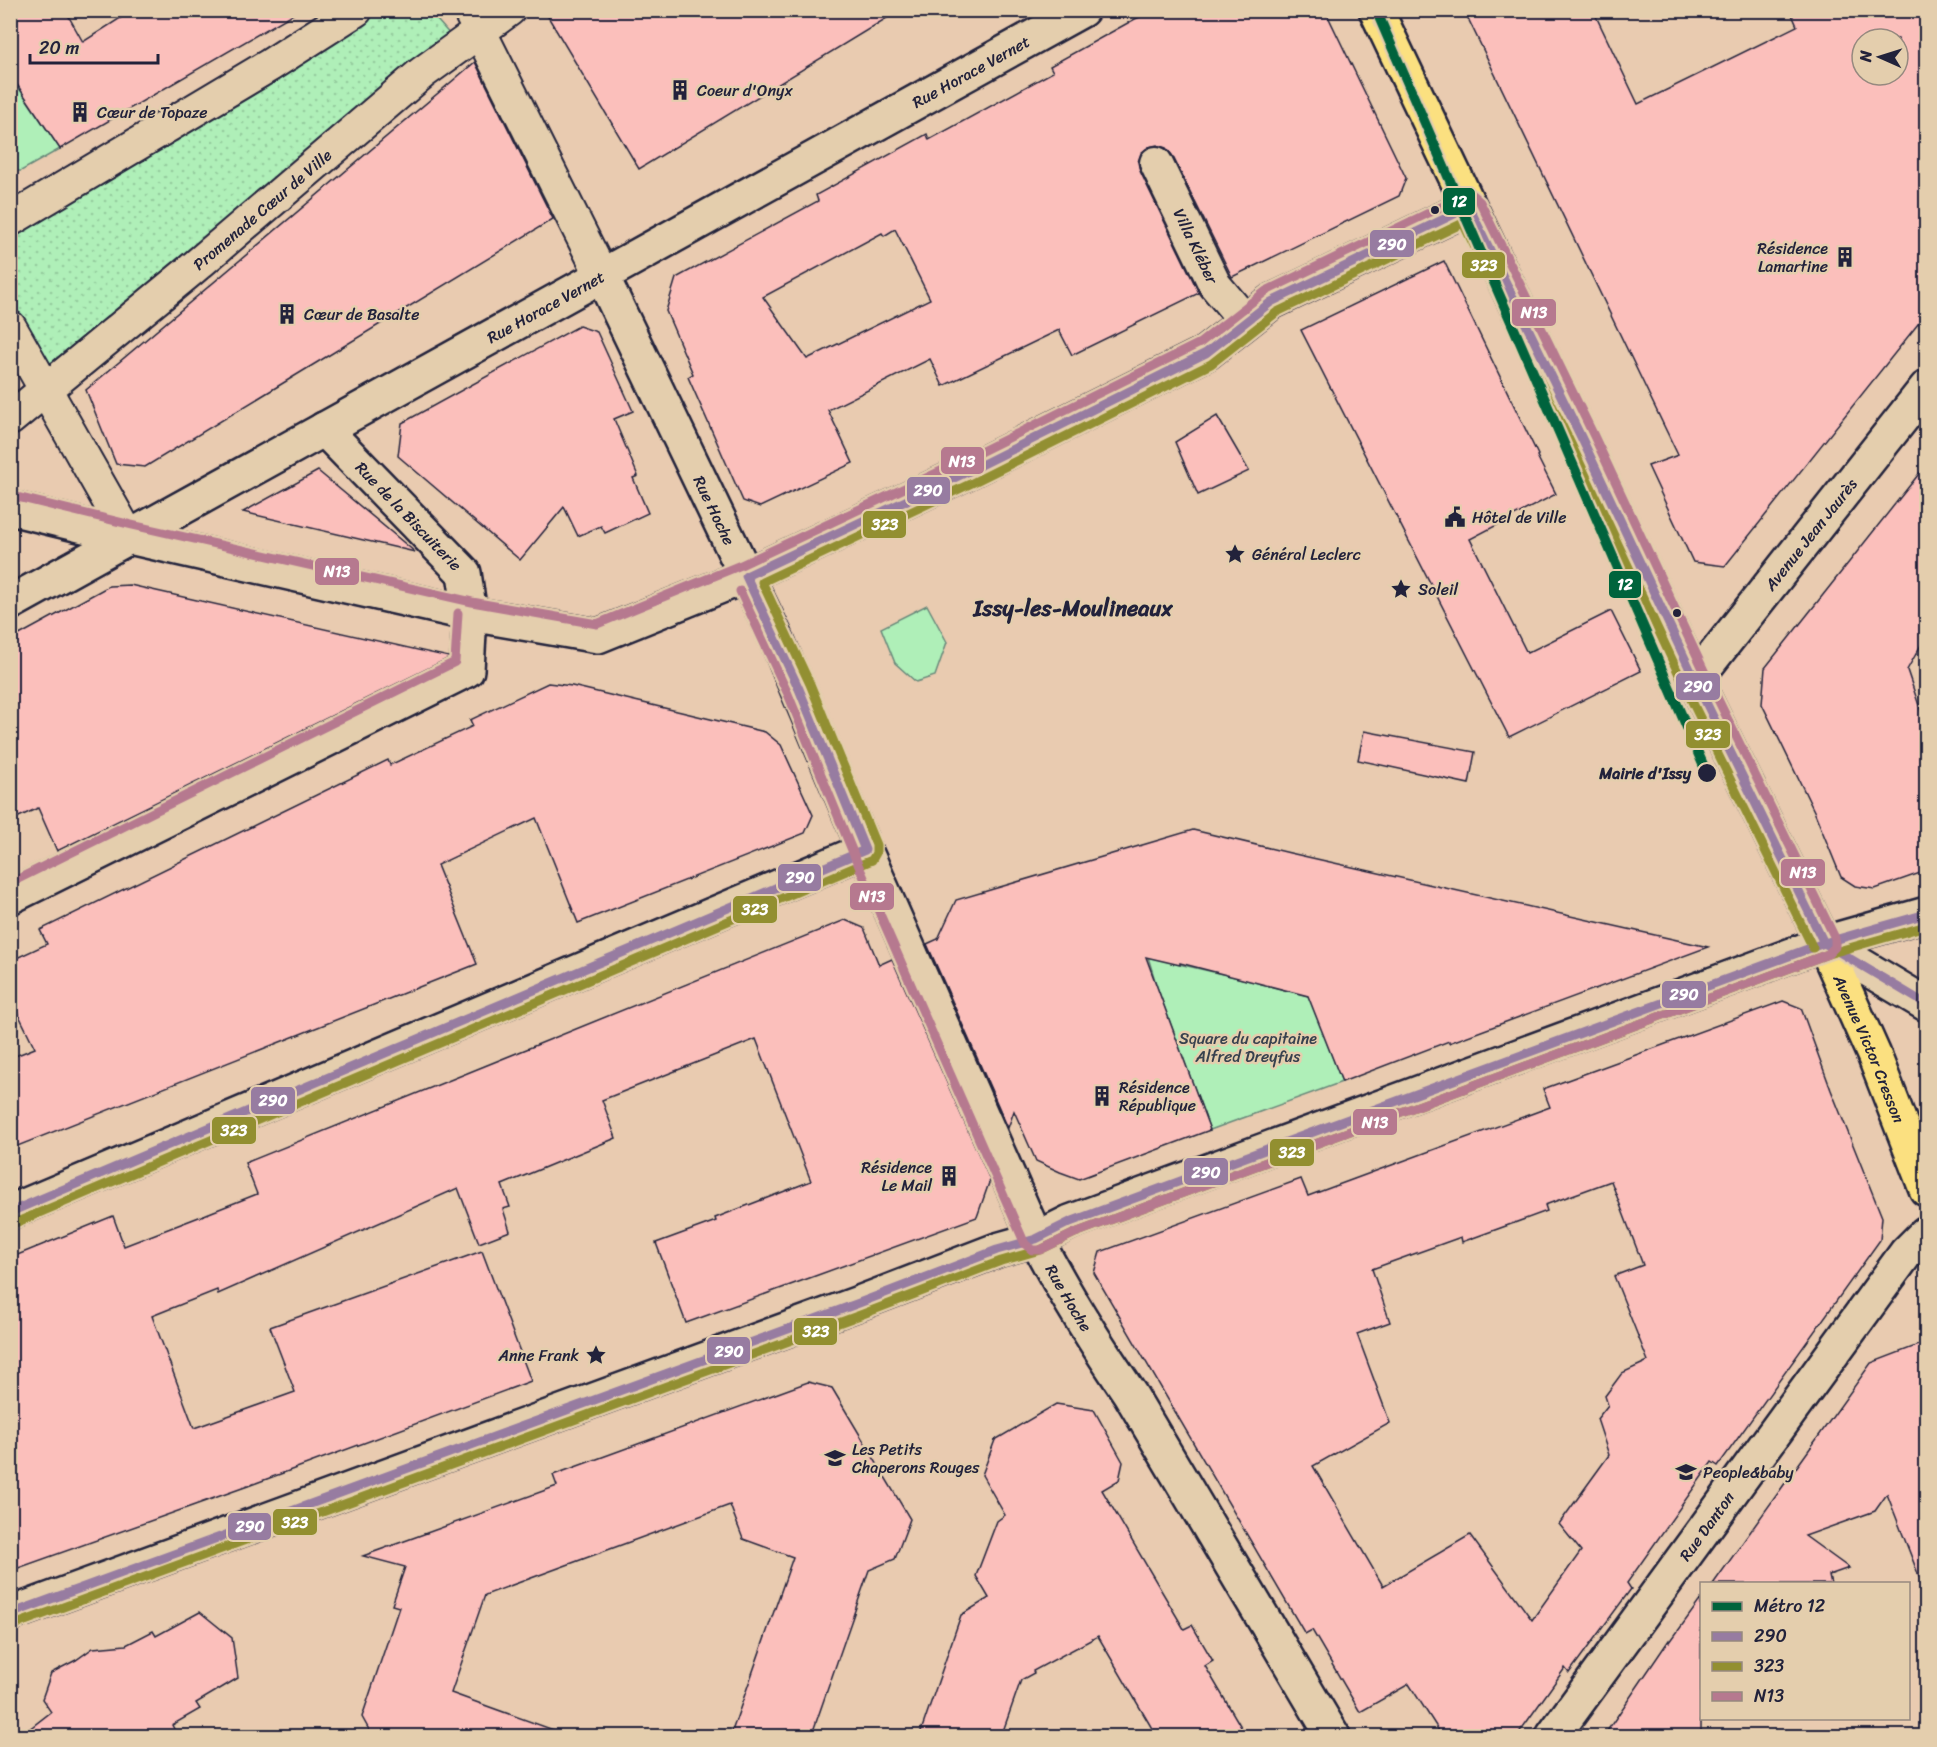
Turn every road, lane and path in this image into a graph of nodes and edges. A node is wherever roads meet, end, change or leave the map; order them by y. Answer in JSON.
{"nodes":[{"id":1,"x":356,"y":10,"type":"edge"},
{"id":2,"x":509,"y":10,"type":"edge"},
{"id":3,"x":1082,"y":10,"type":"edge"},
{"id":4,"x":1376,"y":10,"type":"edge"},
{"id":5,"x":475,"y":21,"type":"edge"},
{"id":6,"x":1156,"y":163,"type":"dead end"},
{"id":7,"x":1469,"y":207,"type":"junction"},
{"id":8,"x":10,"y":220,"type":"edge"},
{"id":9,"x":602,"y":276,"type":"junction"},
{"id":10,"x":1246,"y":322,"type":"junction"},
{"id":11,"x":10,"y":327,"type":"edge"},
{"id":12,"x":1926,"y":388,"type":"edge"},
{"id":13,"x":46,"y":390,"type":"junction"},
{"id":14,"x":10,"y":419,"type":"edge"},
{"id":15,"x":324,"y":429,"type":"junction"},
{"id":16,"x":10,"y":508,"type":"edge"},
{"id":17,"x":129,"y":537,"type":"junction"},
{"id":18,"x":746,"y":576,"type":"junction"},
{"id":19,"x":10,"y":603,"type":"edge"},
{"id":20,"x":470,"y":614,"type":"junction"},
{"id":21,"x":1695,"y":680,"type":"junction"},
{"id":22,"x":865,"y":850,"type":"junction"},
{"id":23,"x":10,"y":897,"type":"edge"},
{"id":24,"x":1926,"y":914,"type":"edge"},
{"id":25,"x":1824,"y":943,"type":"junction"},
{"id":26,"x":1926,"y":1004,"type":"edge"},
{"id":27,"x":1926,"y":1189,"type":"edge"},
{"id":28,"x":10,"y":1212,"type":"edge"},
{"id":29,"x":1926,"y":1233,"type":"edge"},
{"id":30,"x":1036,"y":1239,"type":"junction"},
{"id":31,"x":10,"y":1614,"type":"edge"},
{"id":32,"x":1333,"y":1737,"type":"edge"},
{"id":33,"x":1553,"y":1737,"type":"edge"}],
"edges":[{"from":1,"to":8,"type":"street"},
{"from":2,"to":5,"type":"street","name":"Promenade Cœur de Ville"},
{"from":3,"to":9,"type":"street","name":"Rue Horace Vernet"},
{"from":4,"to":7,"type":"main road","name":"Avenue Victor Cresson"},
{"from":5,"to":9,"type":"street"},
{"from":5,"to":13,"type":"street","name":"Promenade Cœur de Ville"},
{"from":6,"to":10,"type":"street","name":"Villa Kléber"},
{"from":7,"to":10,"type":"street"},
{"from":7,"to":21,"type":"main road","name":"Avenue Victor Cresson"},
{"from":9,"to":15,"type":"street","name":"Rue Horace Vernet"},
{"from":9,"to":18,"type":"street","name":"Rue Hoche"},
{"from":10,"to":18,"type":"street"},
{"from":11,"to":13,"type":"street"},
{"from":12,"to":21,"type":"street","name":"Avenue Jean Jaurès"},
{"from":13,"to":14,"type":"street","name":"Promenade Cœur de Ville"},
{"from":13,"to":17,"type":"street"},
{"from":15,"to":17,"type":"street","name":"Rue Horace Vernet"},
{"from":15,"to":20,"type":"street","name":"Rue de la Biscuiterie"},
{"from":16,"to":17,"type":"street"},
{"from":17,"to":19,"type":"street","name":"Rue Horace Vernet"},
{"from":17,"to":20,"type":"street"},
{"from":18,"to":20,"type":"street"},
{"from":18,"to":22,"type":"street","name":"Rue Hoche"},
{"from":20,"to":23,"type":"street","name":"Rue de la Biscuiterie"},
{"from":21,"to":25,"type":"main road","name":"Avenue Victor Cresson"},
{"from":22,"to":28,"type":"street"},
{"from":22,"to":30,"type":"street","name":"Rue Hoche"},
{"from":24,"to":25,"type":"street"},
{"from":25,"to":26,"type":"street"},
{"from":25,"to":27,"type":"main road","name":"Avenue Victor Cresson"},
{"from":25,"to":30,"type":"street"},
{"from":29,"to":33,"type":"street","name":"Rue Danton"},
{"from":30,"to":31,"type":"street"},
{"from":30,"to":32,"type":"street","name":"Rue Hoche"}]}
